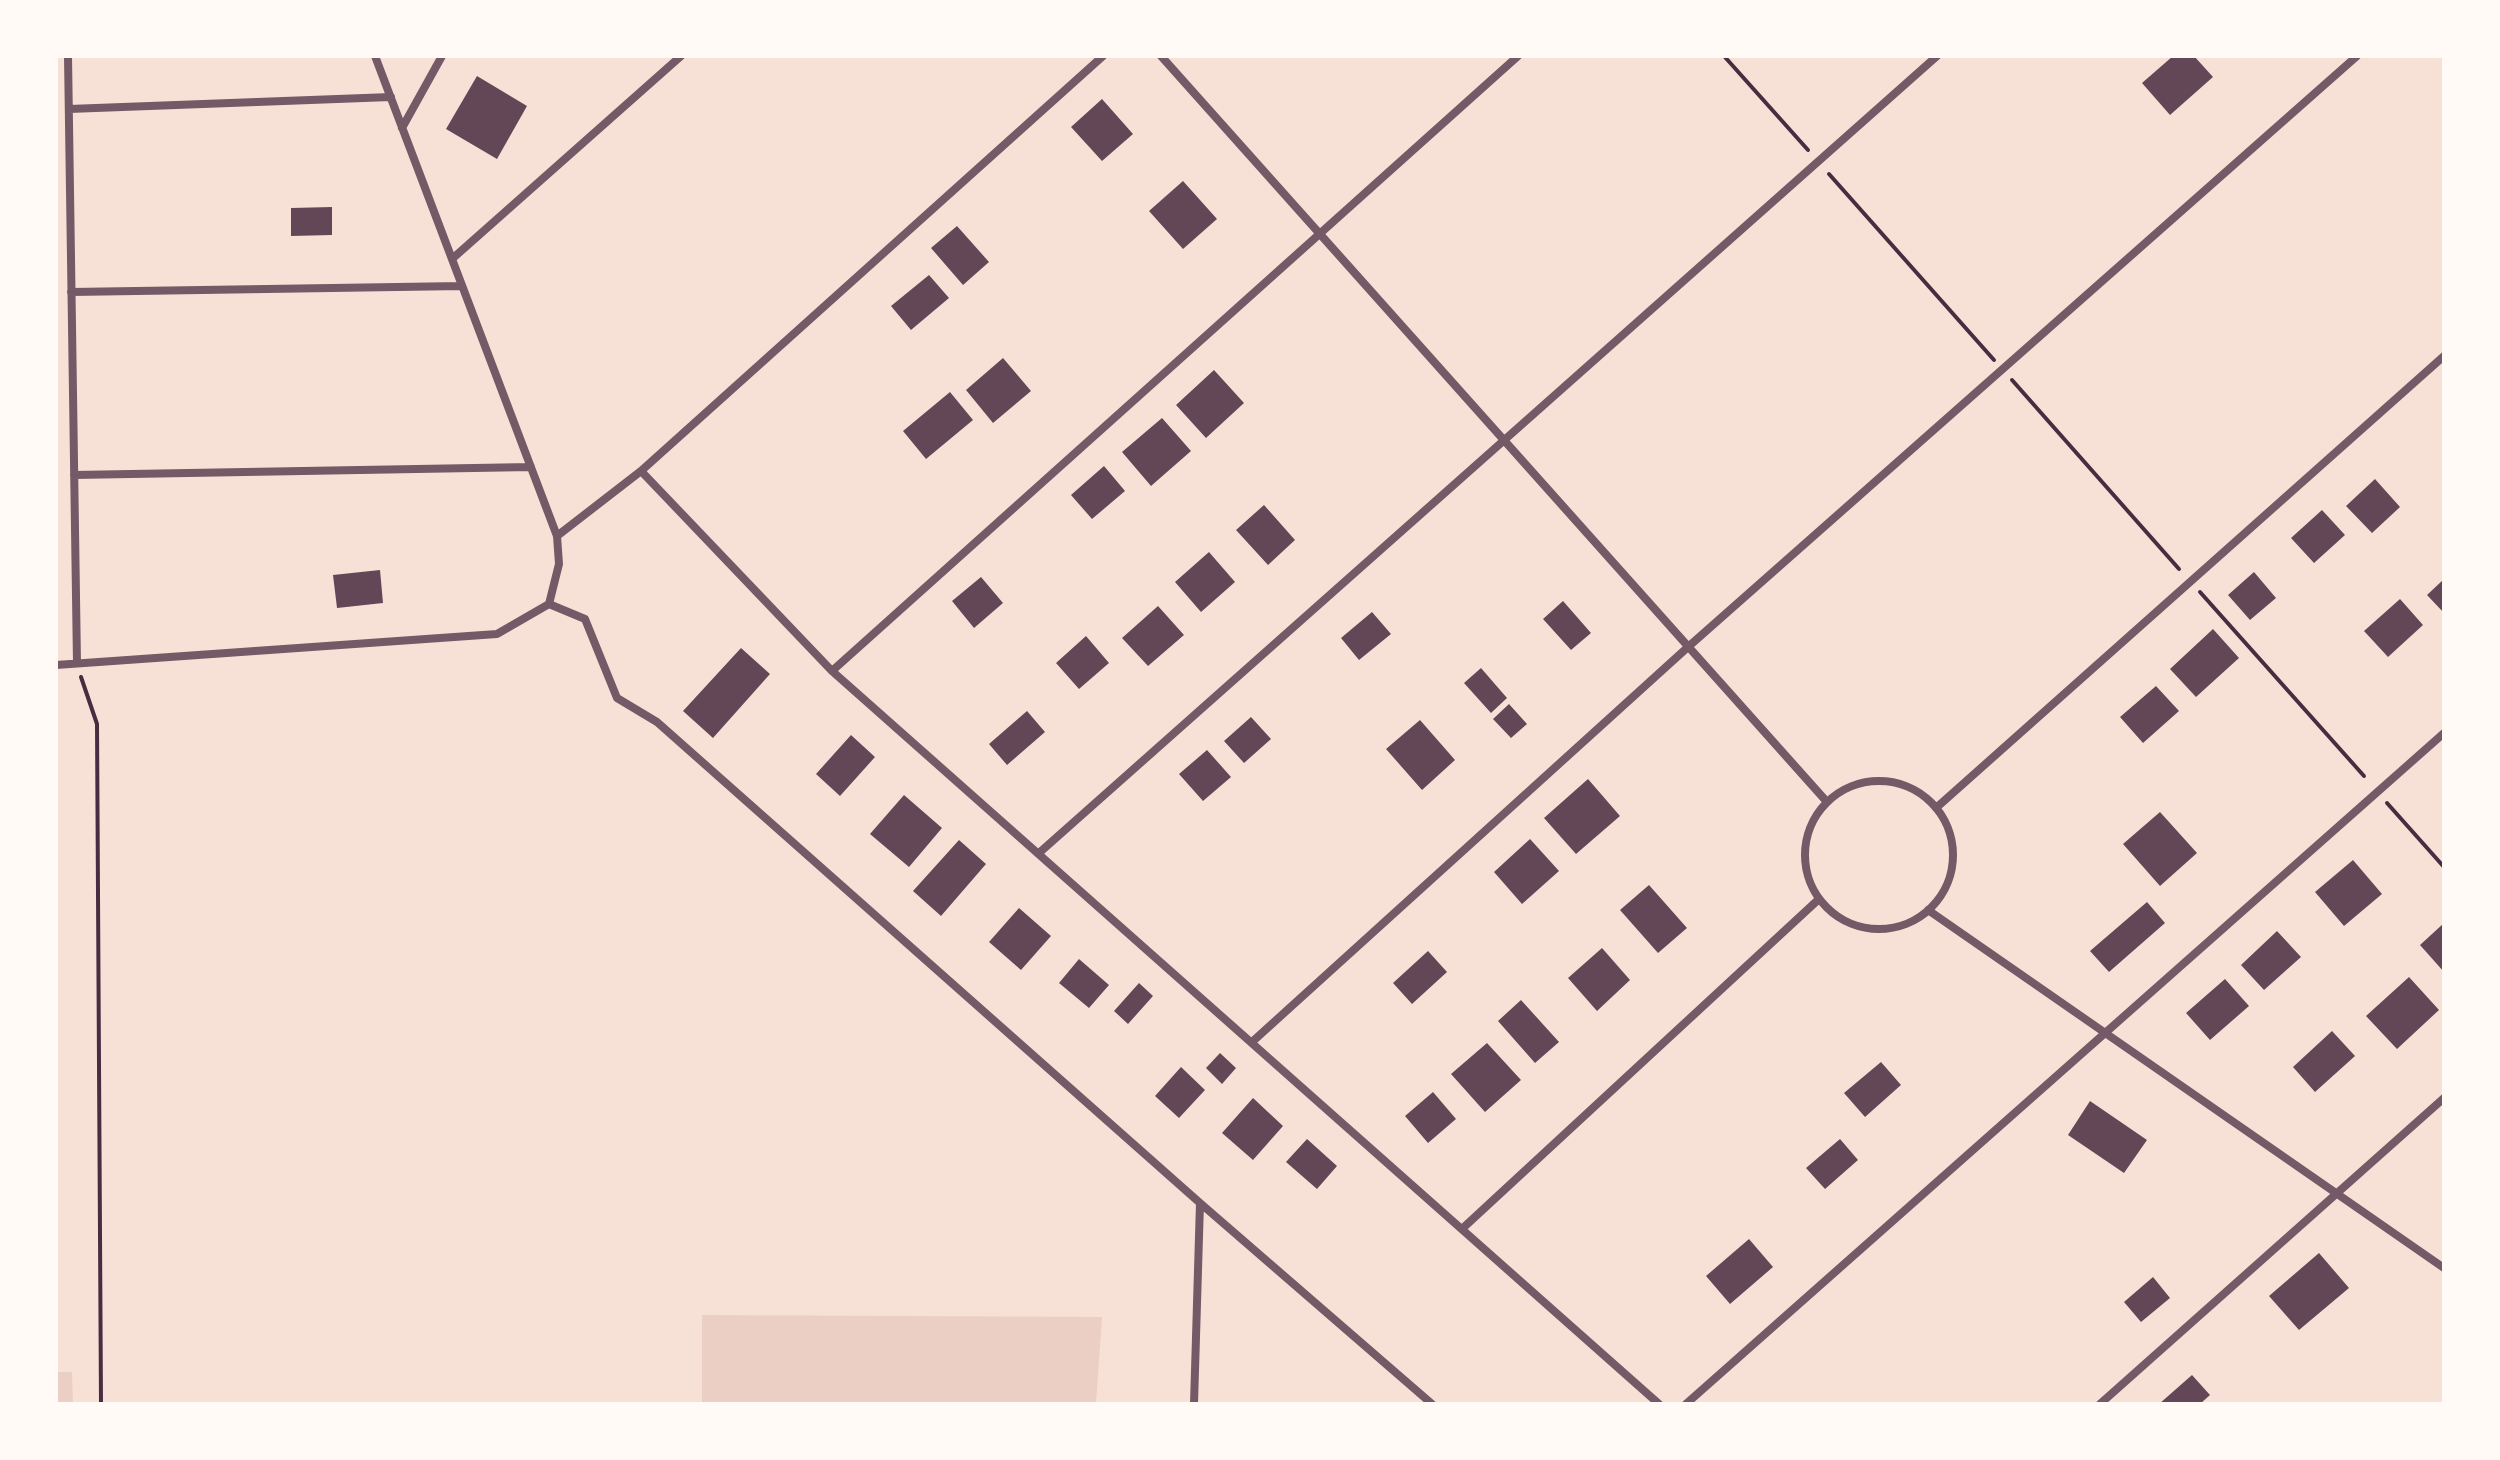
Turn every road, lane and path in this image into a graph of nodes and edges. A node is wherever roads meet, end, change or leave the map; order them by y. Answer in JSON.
{"nodes":[{"id":1,"x":68,"y":56,"type":"edge"},
{"id":2,"x":375,"y":56,"type":"edge"},
{"id":3,"x":442,"y":56,"type":"edge"},
{"id":4,"x":681,"y":56,"type":"edge"},
{"id":5,"x":1103,"y":56,"type":"edge"},
{"id":6,"x":1161,"y":56,"type":"edge"},
{"id":7,"x":1518,"y":56,"type":"edge"},
{"id":8,"x":1724,"y":56,"type":"edge"},
{"id":9,"x":1937,"y":56,"type":"edge"},
{"id":10,"x":2357,"y":56,"type":"edge"},
{"id":11,"x":391,"y":97,"type":"junction"},
{"id":12,"x":69,"y":109,"type":"junction"},
{"id":13,"x":402,"y":128,"type":"junction"},
{"id":14,"x":1809,"y":152,"type":"dead end"},
{"id":15,"x":1829,"y":174,"type":"dead end"},
{"id":16,"x":1320,"y":234,"type":"junction"},
{"id":17,"x":452,"y":259,"type":"junction"},
{"id":18,"x":462,"y":286,"type":"junction"},
{"id":19,"x":71,"y":292,"type":"junction"},
{"id":20,"x":2444,"y":356,"type":"edge"},
{"id":21,"x":1995,"y":361,"type":"dead end"},
{"id":22,"x":2012,"y":380,"type":"dead end"},
{"id":23,"x":1504,"y":441,"type":"junction"},
{"id":24,"x":531,"y":467,"type":"junction"},
{"id":25,"x":641,"y":471,"type":"junction"},
{"id":26,"x":74,"y":475,"type":"junction"},
{"id":27,"x":557,"y":536,"type":"junction"},
{"id":28,"x":2179,"y":569,"type":"dead end"},
{"id":29,"x":2200,"y":592,"type":"dead end"},
{"id":30,"x":549,"y":604,"type":"junction"},
{"id":31,"x":1688,"y":647,"type":"junction"},
{"id":32,"x":77,"y":663,"type":"junction"},
{"id":33,"x":56,"y":665,"type":"edge"},
{"id":34,"x":832,"y":671,"type":"junction"},
{"id":35,"x":2444,"y":733,"type":"edge"},
{"id":36,"x":2364,"y":776,"type":"dead end"},
{"id":37,"x":2380,"y":795,"type":"dead end"},
{"id":38,"x":1827,"y":802,"type":"junction"},
{"id":39,"x":1936,"y":808,"type":"junction"},
{"id":40,"x":1039,"y":853,"type":"junction"},
{"id":41,"x":2444,"y":867,"type":"edge"},
{"id":42,"x":1819,"y":899,"type":"junction"},
{"id":43,"x":1928,"y":910,"type":"junction"},
{"id":44,"x":2104,"y":1032,"type":"junction"},
{"id":45,"x":1252,"y":1042,"type":"junction"},
{"id":46,"x":2444,"y":1098,"type":"edge"},
{"id":47,"x":2337,"y":1194,"type":"junction"},
{"id":48,"x":1200,"y":1203,"type":"junction"},
{"id":49,"x":1463,"y":1228,"type":"junction"},
{"id":50,"x":2444,"y":1268,"type":"edge"},
{"id":51,"x":101,"y":1404,"type":"edge"},
{"id":52,"x":1194,"y":1404,"type":"edge"},
{"id":53,"x":1432,"y":1404,"type":"edge"},
{"id":54,"x":1659,"y":1404,"type":"edge"},
{"id":55,"x":1686,"y":1404,"type":"edge"},
{"id":56,"x":2100,"y":1404,"type":"edge"}],
"edges":[{"from":1,"to":12,"type":"street"},
{"from":2,"to":11,"type":"street"},
{"from":3,"to":13,"type":"street"},
{"from":4,"to":17,"type":"street"},
{"from":5,"to":25,"type":"street"},
{"from":6,"to":16,"type":"street"},
{"from":7,"to":16,"type":"street"},
{"from":8,"to":14,"type":"path"},
{"from":9,"to":23,"type":"street"},
{"from":10,"to":31,"type":"street"},
{"from":11,"to":12,"type":"street"},
{"from":11,"to":13,"type":"street"},
{"from":12,"to":19,"type":"street"},
{"from":13,"to":17,"type":"street"},
{"from":15,"to":21,"type":"path"},
{"from":16,"to":23,"type":"street"},
{"from":16,"to":34,"type":"street"},
{"from":17,"to":18,"type":"street"},
{"from":18,"to":19,"type":"street"},
{"from":18,"to":24,"type":"street"},
{"from":19,"to":26,"type":"street"},
{"from":20,"to":39,"type":"street"},
{"from":22,"to":28,"type":"path"},
{"from":23,"to":31,"type":"street"},
{"from":23,"to":40,"type":"street"},
{"from":24,"to":26,"type":"street"},
{"from":24,"to":27,"type":"street"},
{"from":25,"to":27,"type":"street"},
{"from":25,"to":34,"type":"street"},
{"from":26,"to":32,"type":"street"},
{"from":27,"to":30,"type":"street"},
{"from":29,"to":36,"type":"path"},
{"from":30,"to":32,"type":"street"},
{"from":30,"to":48,"type":"street"},
{"from":31,"to":38,"type":"street"},
{"from":31,"to":45,"type":"street"},
{"from":32,"to":33,"type":"street"},
{"from":32,"to":51,"type":"path"},
{"from":34,"to":40,"type":"street"},
{"from":35,"to":44,"type":"street"},
{"from":37,"to":41,"type":"path"},
{"from":38,"to":39,"type":"street"},
{"from":38,"to":42,"type":"street"},
{"from":39,"to":43,"type":"street"},
{"from":40,"to":45,"type":"street"},
{"from":42,"to":43,"type":"street"},
{"from":42,"to":49,"type":"street"},
{"from":43,"to":44,"type":"street"},
{"from":44,"to":47,"type":"street"},
{"from":44,"to":55,"type":"street"},
{"from":45,"to":49,"type":"street"},
{"from":46,"to":47,"type":"street"},
{"from":47,"to":50,"type":"street"},
{"from":47,"to":56,"type":"street"},
{"from":48,"to":52,"type":"street"},
{"from":48,"to":53,"type":"street"},
{"from":49,"to":54,"type":"street"}]}
